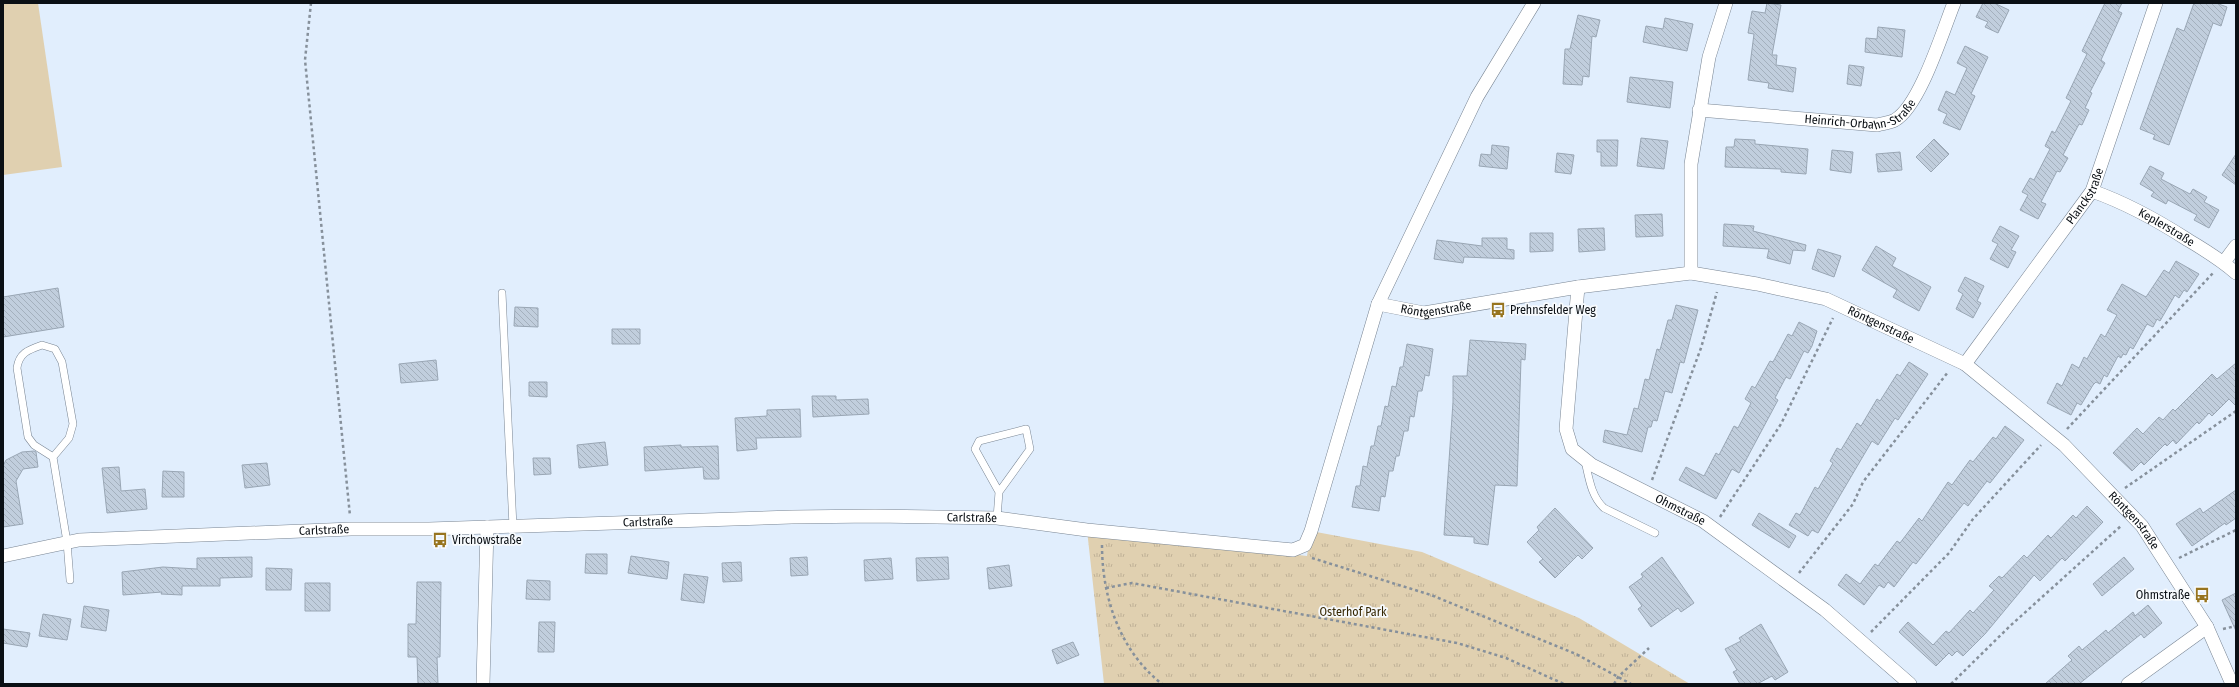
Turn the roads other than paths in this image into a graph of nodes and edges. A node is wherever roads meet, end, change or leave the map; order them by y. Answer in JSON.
{"nodes":[{"id":1,"x":1534,"y":3,"type":"edge"},
{"id":2,"x":1726,"y":3,"type":"edge"},
{"id":3,"x":1954,"y":3,"type":"edge"},
{"id":4,"x":2156,"y":3,"type":"edge"},
{"id":5,"x":1699,"y":110,"type":"junction"},
{"id":6,"x":2092,"y":191,"type":"junction"},
{"id":7,"x":2236,"y":246,"type":"edge"},
{"id":8,"x":2224,"y":262,"type":"junction"},
{"id":9,"x":1691,"y":273,"type":"junction"},
{"id":10,"x":2236,"y":273,"type":"edge"},
{"id":11,"x":1578,"y":287,"type":"junction"},
{"id":12,"x":502,"y":292,"type":"dead end"},
{"id":13,"x":1378,"y":304,"type":"junction"},
{"id":14,"x":1961,"y":362,"type":"junction"},
{"id":15,"x":53,"y":457,"type":"junction"},
{"id":16,"x":1584,"y":459,"type":"junction"},
{"id":17,"x":999,"y":492,"type":"junction"},
{"id":18,"x":996,"y":518,"type":"junction"},
{"id":19,"x":486,"y":527,"type":"junction"},
{"id":20,"x":512,"y":527,"type":"junction"},
{"id":21,"x":1655,"y":532,"type":"dead end"},
{"id":22,"x":67,"y":542,"type":"junction"},
{"id":23,"x":3,"y":556,"type":"edge"},
{"id":24,"x":70,"y":580,"type":"dead end"},
{"id":25,"x":2207,"y":626,"type":"junction"},
{"id":26,"x":483,"y":684,"type":"edge"},
{"id":27,"x":1910,"y":684,"type":"edge"},
{"id":28,"x":2128,"y":684,"type":"edge"},
{"id":29,"x":2232,"y":684,"type":"edge"}],
"edges":[{"from":1,"to":13,"type":"street"},
{"from":2,"to":5,"type":"street"},
{"from":3,"to":5,"type":"street","name":"Heinrich-Orbahn-Straße"},
{"from":4,"to":6,"type":"street","name":"Planckstraße"},
{"from":5,"to":9,"type":"street"},
{"from":6,"to":8,"type":"street","name":"Keplerstraße"},
{"from":6,"to":14,"type":"street","name":"Planckstraße"},
{"from":7,"to":8,"type":"street"},
{"from":8,"to":10,"type":"street","name":"Keplerstraße"},
{"from":9,"to":11,"type":"street","name":"Röntgenstraße"},
{"from":9,"to":14,"type":"street","name":"Röntgenstraße"},
{"from":11,"to":13,"type":"street","name":"Röntgenstraße"},
{"from":11,"to":16,"type":"street","name":"Ohmstraße"},
{"from":12,"to":20,"type":"lane"},
{"from":13,"to":18,"type":"street","name":"Carlstraße"},
{"from":14,"to":25,"type":"street","name":"Röntgenstraße"},
{"from":15,"to":15,"type":"lane"},
{"from":15,"to":22,"type":"lane"},
{"from":16,"to":21,"type":"lane"},
{"from":16,"to":27,"type":"street","name":"Ohmstraße"},
{"from":17,"to":17,"type":"lane"},
{"from":17,"to":18,"type":"lane"},
{"from":18,"to":20,"type":"street","name":"Carlstraße"},
{"from":19,"to":20,"type":"street","name":"Carlstraße"},
{"from":19,"to":22,"type":"street","name":"Carlstraße"},
{"from":19,"to":26,"type":"street"},
{"from":22,"to":23,"type":"street","name":"Carlstraße"},
{"from":22,"to":24,"type":"lane"},
{"from":25,"to":28,"type":"street"},
{"from":25,"to":29,"type":"street","name":"Röntgenstraße"}]}
